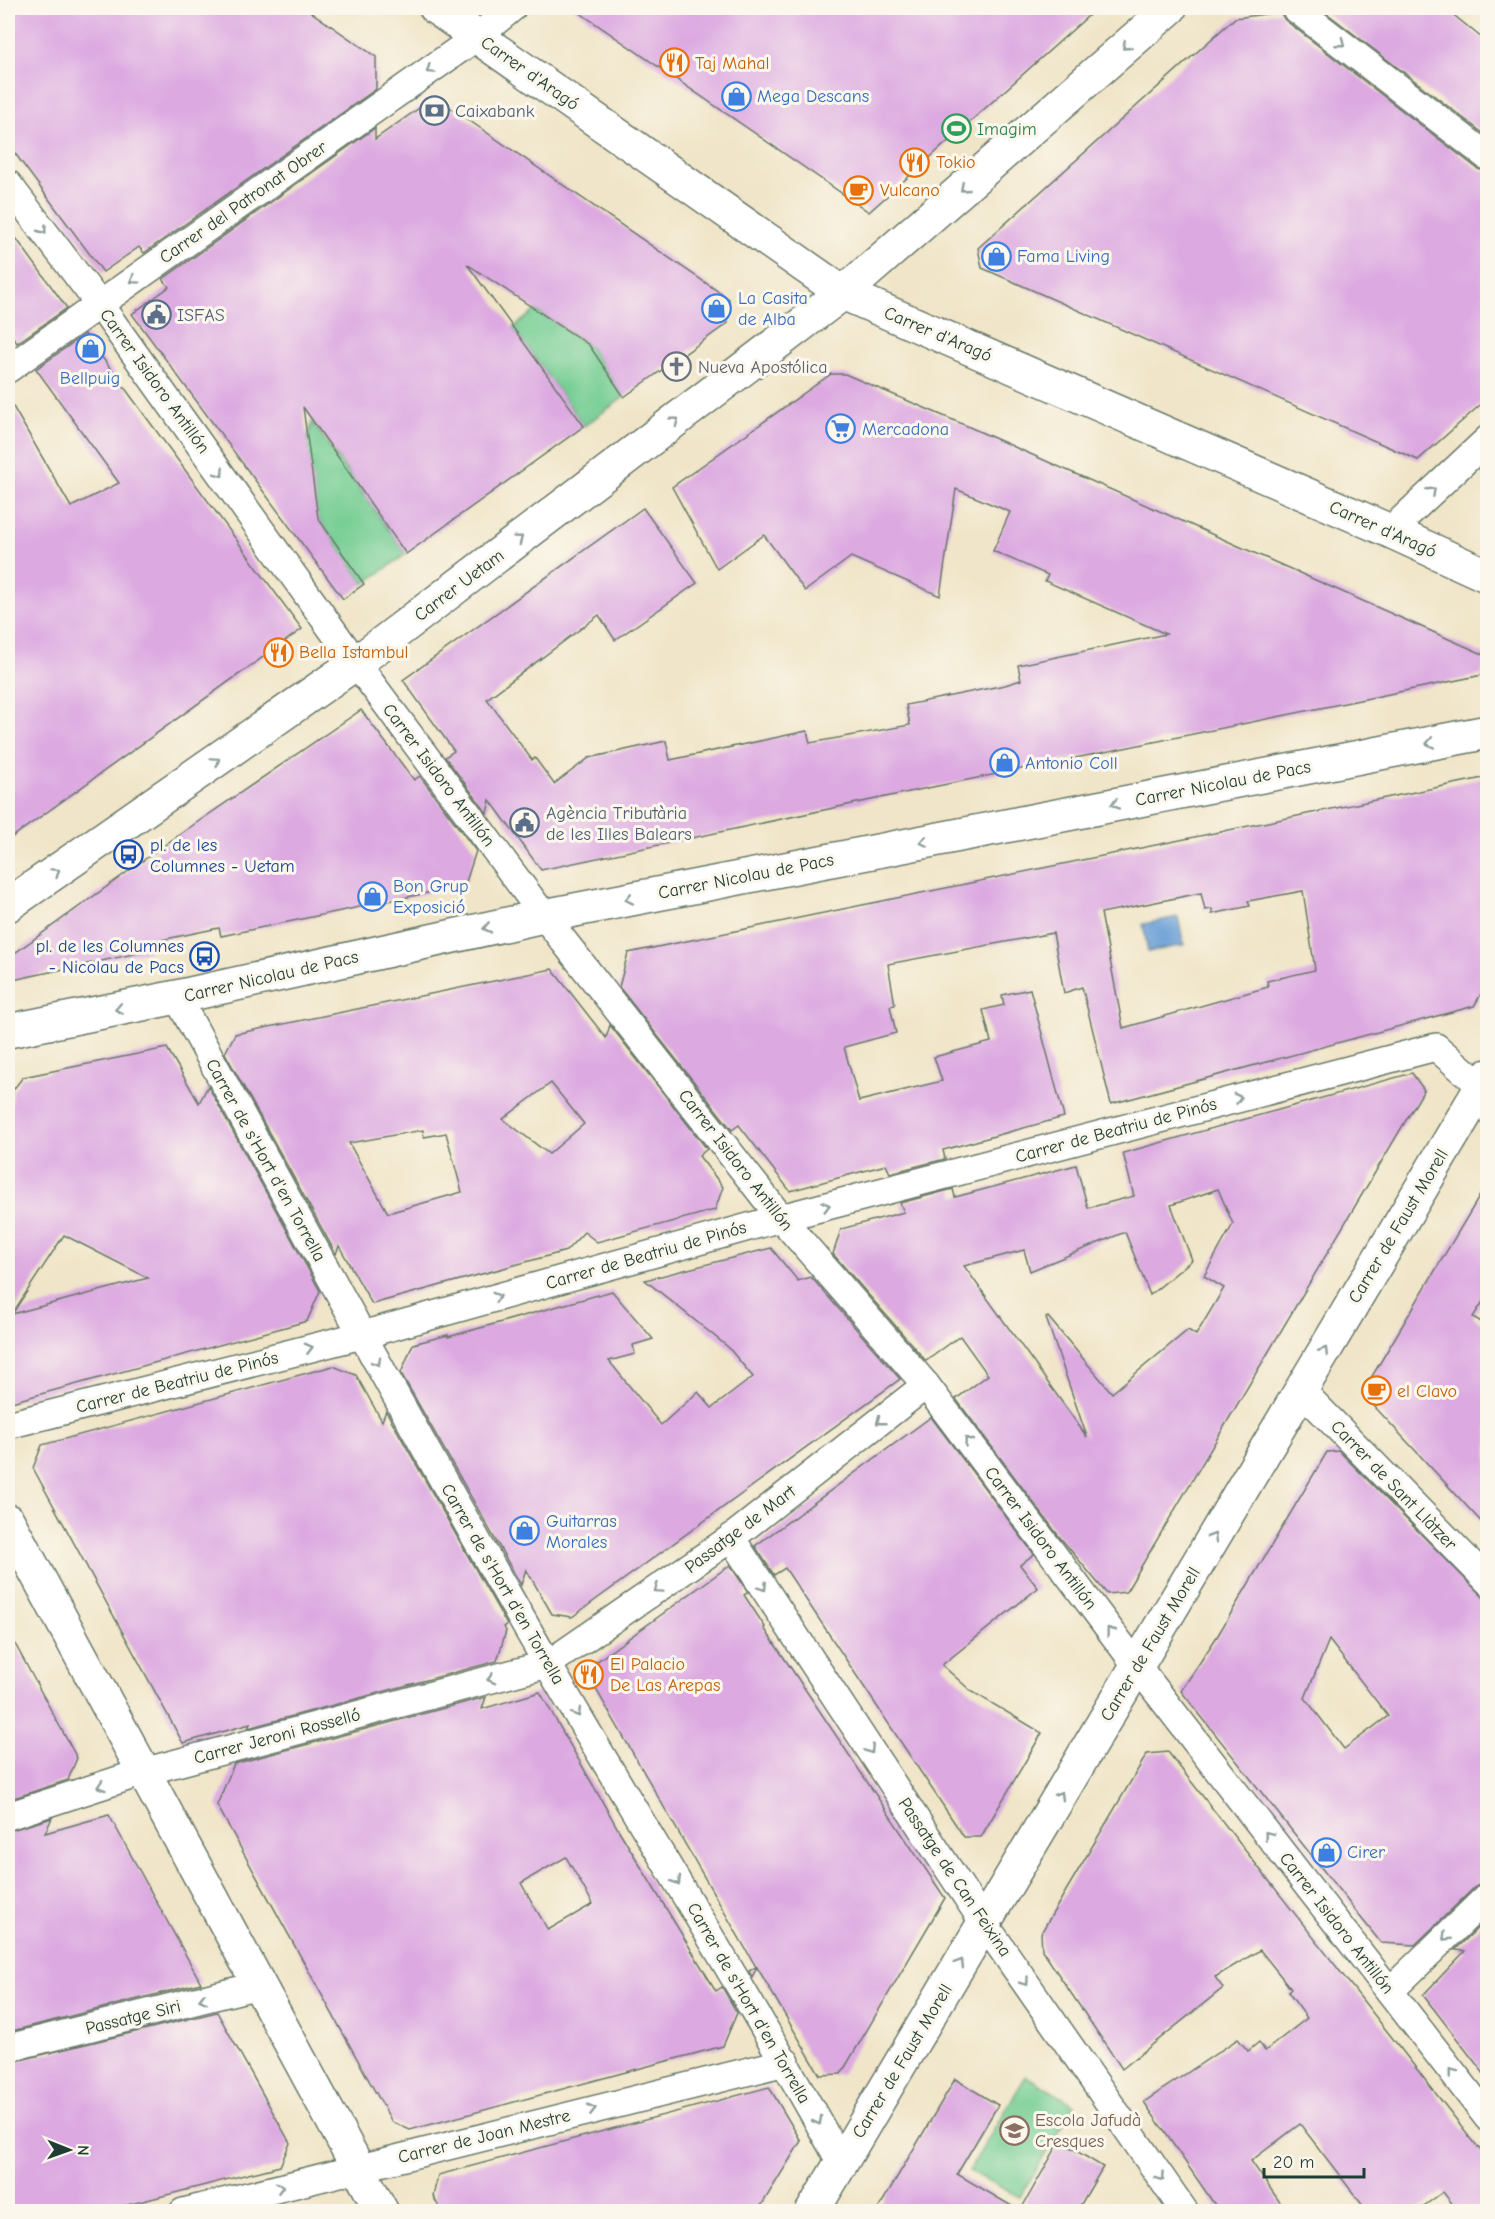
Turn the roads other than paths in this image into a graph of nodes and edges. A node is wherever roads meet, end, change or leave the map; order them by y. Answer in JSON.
{"nodes":[{"id":1,"x":436,"y":8,"type":"edge"},
{"id":2,"x":512,"y":8,"type":"edge"},
{"id":3,"x":1170,"y":8,"type":"edge"},
{"id":4,"x":1295,"y":8,"type":"edge"},
{"id":5,"x":478,"y":36,"type":"junction"},
{"id":6,"x":1488,"y":157,"type":"edge"},
{"id":7,"x":8,"y":184,"type":"edge"},
{"id":8,"x":843,"y":293,"type":"junction"},
{"id":9,"x":99,"y":304,"type":"junction"},
{"id":10,"x":8,"y":369,"type":"edge"},
{"id":11,"x":1488,"y":439,"type":"edge"},
{"id":12,"x":1389,"y":531,"type":"junction"},
{"id":13,"x":1488,"y":576,"type":"edge"},
{"id":14,"x":356,"y":663,"type":"junction"},
{"id":15,"x":1488,"y":732,"type":"edge"},
{"id":16,"x":8,"y":905,"type":"edge"},
{"id":17,"x":544,"y":916,"type":"junction"},
{"id":18,"x":177,"y":997,"type":"junction"},
{"id":19,"x":8,"y":1031,"type":"edge"},
{"id":20,"x":1486,"y":1084,"type":"edge"},
{"id":21,"x":781,"y":1218,"type":"junction"},
{"id":22,"x":362,"y":1335,"type":"junction"},
{"id":23,"x":926,"y":1385,"type":"junction"},
{"id":24,"x":1301,"y":1390,"type":"junction"},
{"id":25,"x":8,"y":1425,"type":"edge"},
{"id":26,"x":8,"y":1521,"type":"edge"},
{"id":27,"x":731,"y":1538,"type":"junction"},
{"id":28,"x":1488,"y":1581,"type":"edge"},
{"id":29,"x":548,"y":1664,"type":"junction"},
{"id":30,"x":1137,"y":1666,"type":"junction"},
{"id":31,"x":143,"y":1772,"type":"junction"},
{"id":32,"x":8,"y":1816,"type":"edge"},
{"id":33,"x":1488,"y":1896,"type":"edge"},
{"id":34,"x":984,"y":1923,"type":"junction"},
{"id":35,"x":259,"y":1985,"type":"junction"},
{"id":36,"x":1390,"y":1991,"type":"junction"},
{"id":37,"x":8,"y":2048,"type":"edge"},
{"id":38,"x":786,"y":2062,"type":"junction"},
{"id":39,"x":1488,"y":2118,"type":"edge"},
{"id":40,"x":841,"y":2163,"type":"junction"},
{"id":41,"x":358,"y":2167,"type":"junction"},
{"id":42,"x":183,"y":2211,"type":"edge"},
{"id":43,"x":382,"y":2211,"type":"edge"},
{"id":44,"x":813,"y":2211,"type":"edge"},
{"id":45,"x":1185,"y":2211,"type":"edge"}],
"edges":[{"from":1,"to":5,"type":"street","name":"Carrer d'Aragó"},
{"from":2,"to":5,"type":"street","name":"Carrer del Patronat Obrer"},
{"from":3,"to":8,"type":"street","name":"Carrer Uetam","one_way":true},
{"from":4,"to":6,"type":"street","one_way":true},
{"from":5,"to":8,"type":"street","name":"Carrer d'Aragó"},
{"from":5,"to":9,"type":"street","name":"Carrer del Patronat Obrer","one_way":true},
{"from":7,"to":9,"type":"street","name":"Carrer Isidoro Antillón","one_way":true},
{"from":8,"to":12,"type":"street","name":"Carrer d'Aragó"},
{"from":14,"to":8,"type":"street","name":"Carrer Uetam","one_way":true},
{"from":9,"to":10,"type":"street","name":"Carrer del Patronat Obrer"},
{"from":9,"to":14,"type":"street","name":"Carrer Isidoro Antillón","one_way":true},
{"from":12,"to":11,"type":"street","one_way":true},
{"from":12,"to":13,"type":"street","name":"Carrer d'Aragó"},
{"from":16,"to":14,"type":"street","name":"Carrer Uetam","one_way":true},
{"from":14,"to":17,"type":"street","name":"Carrer Isidoro Antillón"},
{"from":15,"to":17,"type":"street","name":"Carrer Nicolau de Pacs","one_way":true},
{"from":17,"to":18,"type":"street","name":"Carrer Nicolau de Pacs","one_way":true},
{"from":17,"to":21,"type":"street","name":"Carrer Isidoro Antillón"},
{"from":18,"to":19,"type":"street","name":"Carrer Nicolau de Pacs","one_way":true},
{"from":18,"to":22,"type":"street","name":"Carrer de s'Hort d'en Torrella"},
{"from":21,"to":20,"type":"street","name":"Carrer de Beatriu de Pinós","one_way":true},
{"from":24,"to":20,"type":"street","name":"Carrer de Faust Morell","one_way":true},
{"from":22,"to":21,"type":"street","name":"Carrer de Beatriu de Pinós","one_way":true},
{"from":21,"to":23,"type":"street","name":"Carrer Isidoro Antillón"},
{"from":25,"to":22,"type":"street","name":"Carrer de Beatriu de Pinós","one_way":true},
{"from":22,"to":29,"type":"street","name":"Carrer de s'Hort d'en Torrella","one_way":true},
{"from":23,"to":27,"type":"street","name":"Passatge de Mart","one_way":true},
{"from":30,"to":23,"type":"street","name":"Carrer Isidoro Antillón","one_way":true},
{"from":24,"to":28,"type":"street","name":"Carrer de Sant Llàtzer"},
{"from":30,"to":24,"type":"street","name":"Carrer de Faust Morell","one_way":true},
{"from":26,"to":31,"type":"street"},
{"from":27,"to":29,"type":"street","name":"Passatge de Mart","one_way":true},
{"from":27,"to":34,"type":"street","name":"Passatge de Can Feixina","one_way":true},
{"from":29,"to":31,"type":"street","name":"Carrer Jeroni Rosselló","one_way":true},
{"from":29,"to":38,"type":"street","name":"Carrer de s'Hort d'en Torrella","one_way":true},
{"from":34,"to":30,"type":"street","name":"Carrer de Faust Morell","one_way":true},
{"from":36,"to":30,"type":"street","name":"Carrer Isidoro Antillón","one_way":true},
{"from":31,"to":32,"type":"street","name":"Carrer Jeroni Rosselló","one_way":true},
{"from":31,"to":35,"type":"street"},
{"from":33,"to":36,"type":"street","one_way":true},
{"from":40,"to":34,"type":"street","name":"Carrer de Faust Morell","one_way":true},
{"from":34,"to":45,"type":"street","name":"Passatge de Can Feixina","one_way":true},
{"from":35,"to":37,"type":"street","name":"Passatge Siri","one_way":true},
{"from":35,"to":41,"type":"street"},
{"from":39,"to":36,"type":"street","name":"Carrer Isidoro Antillón","one_way":true},
{"from":38,"to":40,"type":"street","name":"Carrer de s'Hort d'en Torrella","one_way":true},
{"from":41,"to":38,"type":"street","name":"Carrer de Joan Mestre","one_way":true},
{"from":40,"to":44,"type":"street","name":"Carrer de Faust Morell"},
{"from":42,"to":41,"type":"street","name":"Carrer de Joan Mestre","one_way":true},
{"from":41,"to":43,"type":"street"}]}
